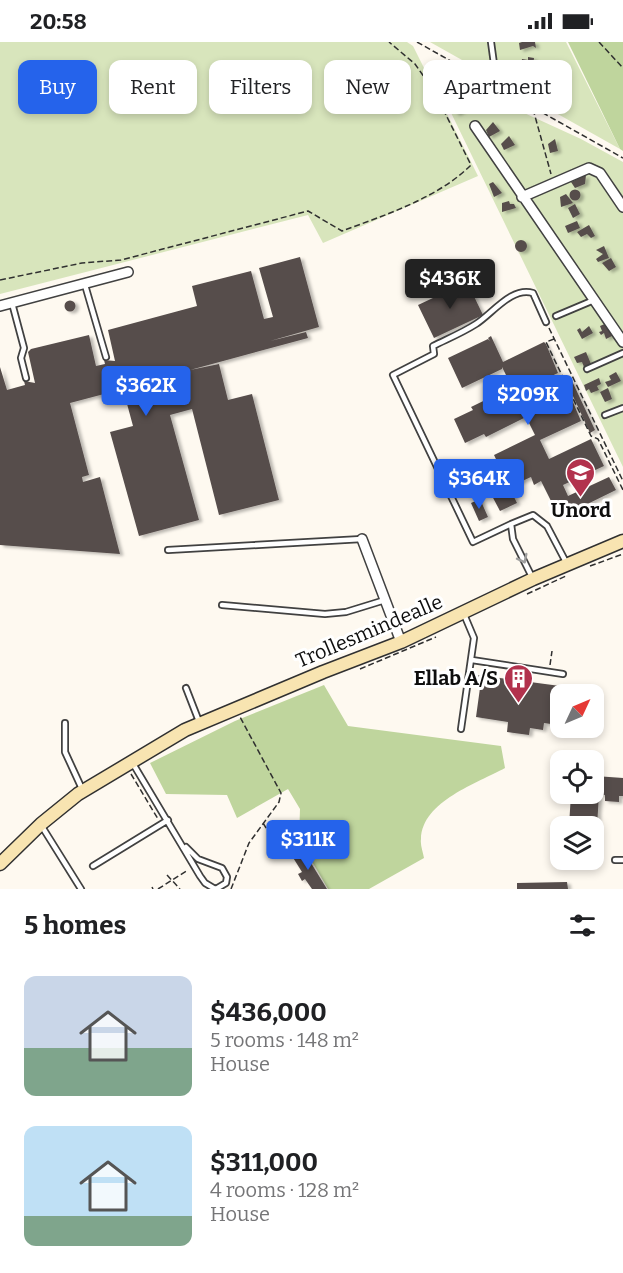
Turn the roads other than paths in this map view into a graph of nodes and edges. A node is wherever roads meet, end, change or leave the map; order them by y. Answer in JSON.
{"nodes":[{"id":1,"x":491,"y":42,"type":"edge"},
{"id":2,"x":493,"y":60,"type":"edge"},
{"id":3,"x":475,"y":126,"type":"dead end"},
{"id":4,"x":522,"y":197,"type":"junction"},
{"id":5,"x":623,"y":207,"type":"edge"},
{"id":6,"x":128,"y":272,"type":"dead end"},
{"id":7,"x":84,"y":283,"type":"junction"},
{"id":8,"x":594,"y":300,"type":"junction"},
{"id":9,"x":12,"y":303,"type":"junction"},
{"id":10,"x":0,"y":306,"type":"edge"},
{"id":11,"x":556,"y":316,"type":"dead end"},
{"id":12,"x":546,"y":322,"type":"road end"},
{"id":13,"x":623,"y":342,"type":"edge"},
{"id":14,"x":623,"y":353,"type":"edge"},
{"id":15,"x":106,"y":357,"type":"dead end"},
{"id":16,"x":587,"y":369,"type":"dead end"},
{"id":17,"x":26,"y":378,"type":"dead end"},
{"id":18,"x":623,"y":408,"type":"edge"},
{"id":19,"x":605,"y":415,"type":"dead end"},
{"id":20,"x":511,"y":524,"type":"junction"},
{"id":21,"x":362,"y":539,"type":"joint"},
{"id":22,"x":623,"y":541,"type":"edge"},
{"id":23,"x":168,"y":550,"type":"dead end"},
{"id":24,"x":569,"y":569,"type":"junction"},
{"id":25,"x":533,"y":579,"type":"junction"},
{"id":26,"x":385,"y":600,"type":"junction"},
{"id":27,"x":222,"y":604,"type":"dead end"},
{"id":28,"x":464,"y":612,"type":"junction"},
{"id":29,"x":401,"y":642,"type":"junction"},
{"id":30,"x":472,"y":660,"type":"junction"},
{"id":31,"x":563,"y":674,"type":"dead end"},
{"id":32,"x":186,"y":688,"type":"dead end"},
{"id":33,"x":65,"y":723,"type":"dead end"},
{"id":34,"x":200,"y":724,"type":"junction"},
{"id":35,"x":461,"y":729,"type":"dead end"},
{"id":36,"x":131,"y":760,"type":"junction"},
{"id":37,"x":83,"y":791,"type":"junction"},
{"id":38,"x":168,"y":820,"type":"junction"},
{"id":39,"x":41,"y":824,"type":"junction"},
{"id":40,"x":184,"y":845,"type":"junction"},
{"id":41,"x":615,"y":860,"type":"dead end"},
{"id":42,"x":623,"y":860,"type":"edge"},
{"id":43,"x":0,"y":864,"type":"edge"},
{"id":44,"x":93,"y":866,"type":"dead end"},
{"id":45,"x":81,"y":889,"type":"edge"},
{"id":46,"x":216,"y":889,"type":"edge"}],
"edges":[{"from":1,"to":2,"type":"lane"},
{"from":3,"to":4,"type":"street"},
{"from":4,"to":5,"type":"street"},
{"from":4,"to":8,"type":"street"},
{"from":6,"to":7,"type":"street"},
{"from":7,"to":9,"type":"street"},
{"from":7,"to":15,"type":"lane"},
{"from":8,"to":11,"type":"lane"},
{"from":8,"to":13,"type":"street"},
{"from":9,"to":10,"type":"street"},
{"from":9,"to":17,"type":"lane"},
{"from":12,"to":20,"type":"lane"},
{"from":14,"to":16,"type":"lane"},
{"from":18,"to":19,"type":"lane"},
{"from":20,"to":24,"type":"lane"},
{"from":20,"to":25,"type":"lane","one_way":true},
{"from":21,"to":23,"type":"lane"},
{"from":21,"to":26,"type":"street"},
{"from":22,"to":24,"type":"street","name":"Trollesmindealle"},
{"from":24,"to":25,"type":"street","name":"Trollesmindealle"},
{"from":25,"to":28,"type":"street","name":"Trollesmindealle"},
{"from":26,"to":27,"type":"lane"},
{"from":26,"to":29,"type":"street"},
{"from":28,"to":29,"type":"street","name":"Trollesmindealle"},
{"from":28,"to":30,"type":"lane"},
{"from":29,"to":34,"type":"street","name":"Trollesmindealle"},
{"from":30,"to":31,"type":"lane"},
{"from":30,"to":35,"type":"lane"},
{"from":32,"to":34,"type":"lane"},
{"from":33,"to":37,"type":"lane"},
{"from":34,"to":36,"type":"street","name":"Trollesmindealle"},
{"from":36,"to":37,"type":"street","name":"Trollesmindealle"},
{"from":36,"to":38,"type":"lane"},
{"from":37,"to":39,"type":"street","name":"Trollesmindealle"},
{"from":38,"to":40,"type":"lane"},
{"from":38,"to":44,"type":"lane"},
{"from":39,"to":43,"type":"street","name":"Trollesmindealle"},
{"from":39,"to":45,"type":"lane"},
{"from":40,"to":46,"type":"lane"},
{"from":40,"to":46,"type":"lane"},
{"from":41,"to":42,"type":"lane"}]}
